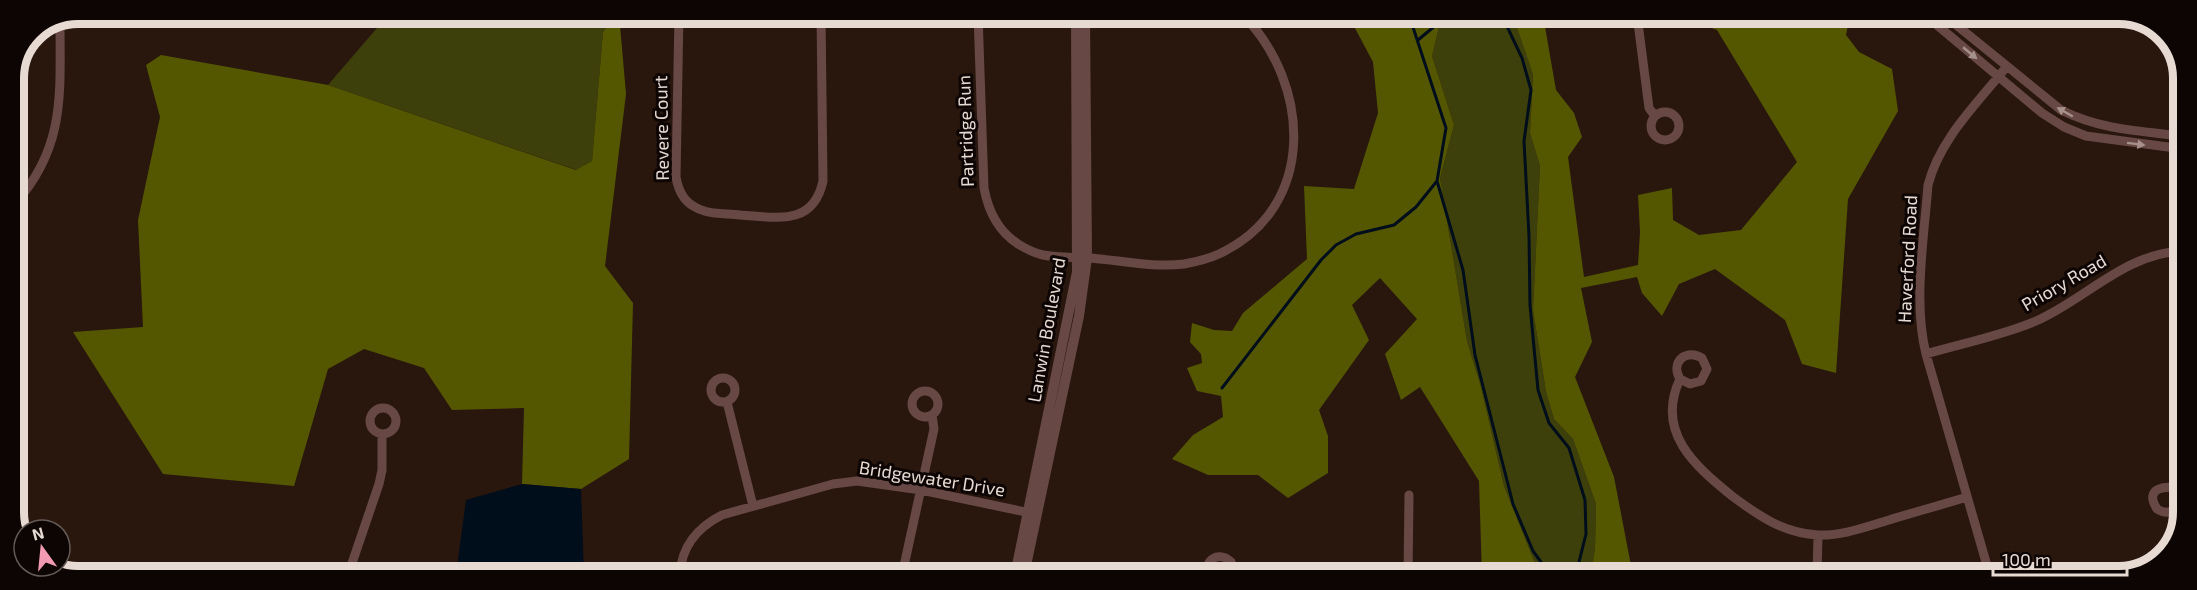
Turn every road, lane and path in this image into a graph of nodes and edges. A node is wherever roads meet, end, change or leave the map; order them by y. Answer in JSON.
{"nodes":[{"id":1,"x":679,"y":24,"type":"edge"},
{"id":2,"x":820,"y":24,"type":"edge"},
{"id":3,"x":978,"y":24,"type":"edge"},
{"id":4,"x":1076,"y":24,"type":"edge"},
{"id":5,"x":1085,"y":24,"type":"edge"},
{"id":6,"x":1251,"y":24,"type":"edge"},
{"id":7,"x":1638,"y":24,"type":"edge"},
{"id":8,"x":1936,"y":24,"type":"edge"},
{"id":9,"x":1955,"y":24,"type":"edge"},
{"id":10,"x":60,"y":27,"type":"edge"},
{"id":11,"x":2007,"y":66,"type":"junction"},
{"id":12,"x":1998,"y":77,"type":"junction"},
{"id":13,"x":1655,"y":116,"type":"dead end"},
{"id":14,"x":2173,"y":135,"type":"edge"},
{"id":15,"x":2173,"y":148,"type":"edge"},
{"id":16,"x":24,"y":192,"type":"edge"},
{"id":17,"x":2173,"y":252,"type":"edge"},
{"id":18,"x":1083,"y":258,"type":"junction"},
{"id":19,"x":1926,"y":354,"type":"junction"},
{"id":20,"x":1680,"y":379,"type":"dead end"},
{"id":21,"x":727,"y":402,"type":"dead end"},
{"id":22,"x":932,"y":415,"type":"dead end"},
{"id":23,"x":382,"y":434,"type":"dead end"},
{"id":24,"x":2173,"y":487,"type":"edge"},
{"id":25,"x":921,"y":490,"type":"junction"},
{"id":26,"x":1409,"y":495,"type":"dead end"},
{"id":27,"x":1967,"y":497,"type":"junction"},
{"id":28,"x":753,"y":506,"type":"junction"},
{"id":29,"x":2173,"y":511,"type":"edge"},
{"id":30,"x":1033,"y":513,"type":"junction"},
{"id":31,"x":1818,"y":535,"type":"junction"},
{"id":32,"x":351,"y":566,"type":"edge"},
{"id":33,"x":682,"y":566,"type":"edge"},
{"id":34,"x":904,"y":566,"type":"edge"},
{"id":35,"x":1018,"y":566,"type":"edge"},
{"id":36,"x":1025,"y":566,"type":"edge"},
{"id":37,"x":1208,"y":566,"type":"edge"},
{"id":38,"x":1232,"y":566,"type":"edge"},
{"id":39,"x":1408,"y":566,"type":"edge"},
{"id":40,"x":1817,"y":566,"type":"edge"},
{"id":41,"x":1987,"y":566,"type":"edge"}],
"edges":[{"from":1,"to":2,"type":"street","name":"Revere Court"},
{"from":3,"to":18,"type":"street","name":"Partridge Run"},
{"from":4,"to":18,"type":"street","name":"Lanwin Boulevard"},
{"from":5,"to":18,"type":"street","name":"Lanwin Boulevard"},
{"from":6,"to":18,"type":"street","name":"Partridge Run"},
{"from":7,"to":13,"type":"street"},
{"from":8,"to":12,"type":"street","one_way":true},
{"from":9,"to":11,"type":"street"},
{"from":10,"to":16,"type":"street"},
{"from":11,"to":12,"type":"street","name":"Haverford Road"},
{"from":14,"to":11,"type":"street","one_way":true},
{"from":12,"to":15,"type":"street","one_way":true},
{"from":12,"to":19,"type":"street","name":"Haverford Road"},
{"from":17,"to":19,"type":"street","name":"Priory Road"},
{"from":18,"to":30,"type":"street","name":"Lanwin Boulevard"},
{"from":19,"to":27,"type":"street","name":"Haverford Road"},
{"from":20,"to":31,"type":"street"},
{"from":21,"to":28,"type":"street"},
{"from":22,"to":25,"type":"street"},
{"from":23,"to":32,"type":"street"},
{"from":24,"to":29,"type":"street"},
{"from":25,"to":28,"type":"street","name":"Bridgewater Drive"},
{"from":25,"to":30,"type":"street","name":"Bridgewater Drive"},
{"from":25,"to":34,"type":"street"},
{"from":26,"to":39,"type":"street"},
{"from":27,"to":31,"type":"street"},
{"from":27,"to":41,"type":"street","name":"Haverford Road"},
{"from":28,"to":33,"type":"street","name":"Bridgewater Drive"},
{"from":30,"to":35,"type":"street","name":"Lanwin Boulevard"},
{"from":30,"to":36,"type":"street","name":"Lanwin Boulevard"},
{"from":31,"to":40,"type":"street"},
{"from":37,"to":38,"type":"street"}]}
